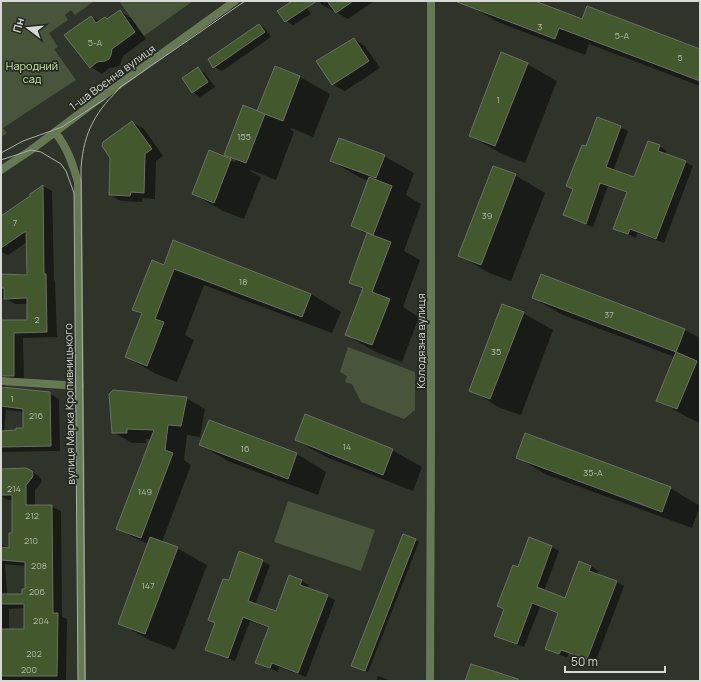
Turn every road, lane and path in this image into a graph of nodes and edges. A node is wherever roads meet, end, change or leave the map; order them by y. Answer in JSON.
{"nodes":[{"id":1,"x":235,"y":1,"type":"edge"},
{"id":2,"x":431,"y":1,"type":"edge"},
{"id":3,"x":55,"y":132,"type":"junction"},
{"id":4,"x":1,"y":170,"type":"edge"},
{"id":5,"x":1,"y":381,"type":"edge"},
{"id":6,"x":80,"y":386,"type":"junction"},
{"id":7,"x":82,"y":681,"type":"edge"},
{"id":8,"x":430,"y":681,"type":"edge"}],
"edges":[{"from":1,"to":3,"type":"street","name":"1-ша Воєнна вулиця"},
{"from":2,"to":8,"type":"street","name":"Колодязна вулиця"},
{"from":3,"to":4,"type":"street","name":"1-ша Воєнна вулиця"},
{"from":3,"to":6,"type":"street","name":"вулиця Марка Кропивницького"},
{"from":5,"to":6,"type":"street"},
{"from":6,"to":7,"type":"street","name":"вулиця Марка Кропивницького"}]}
